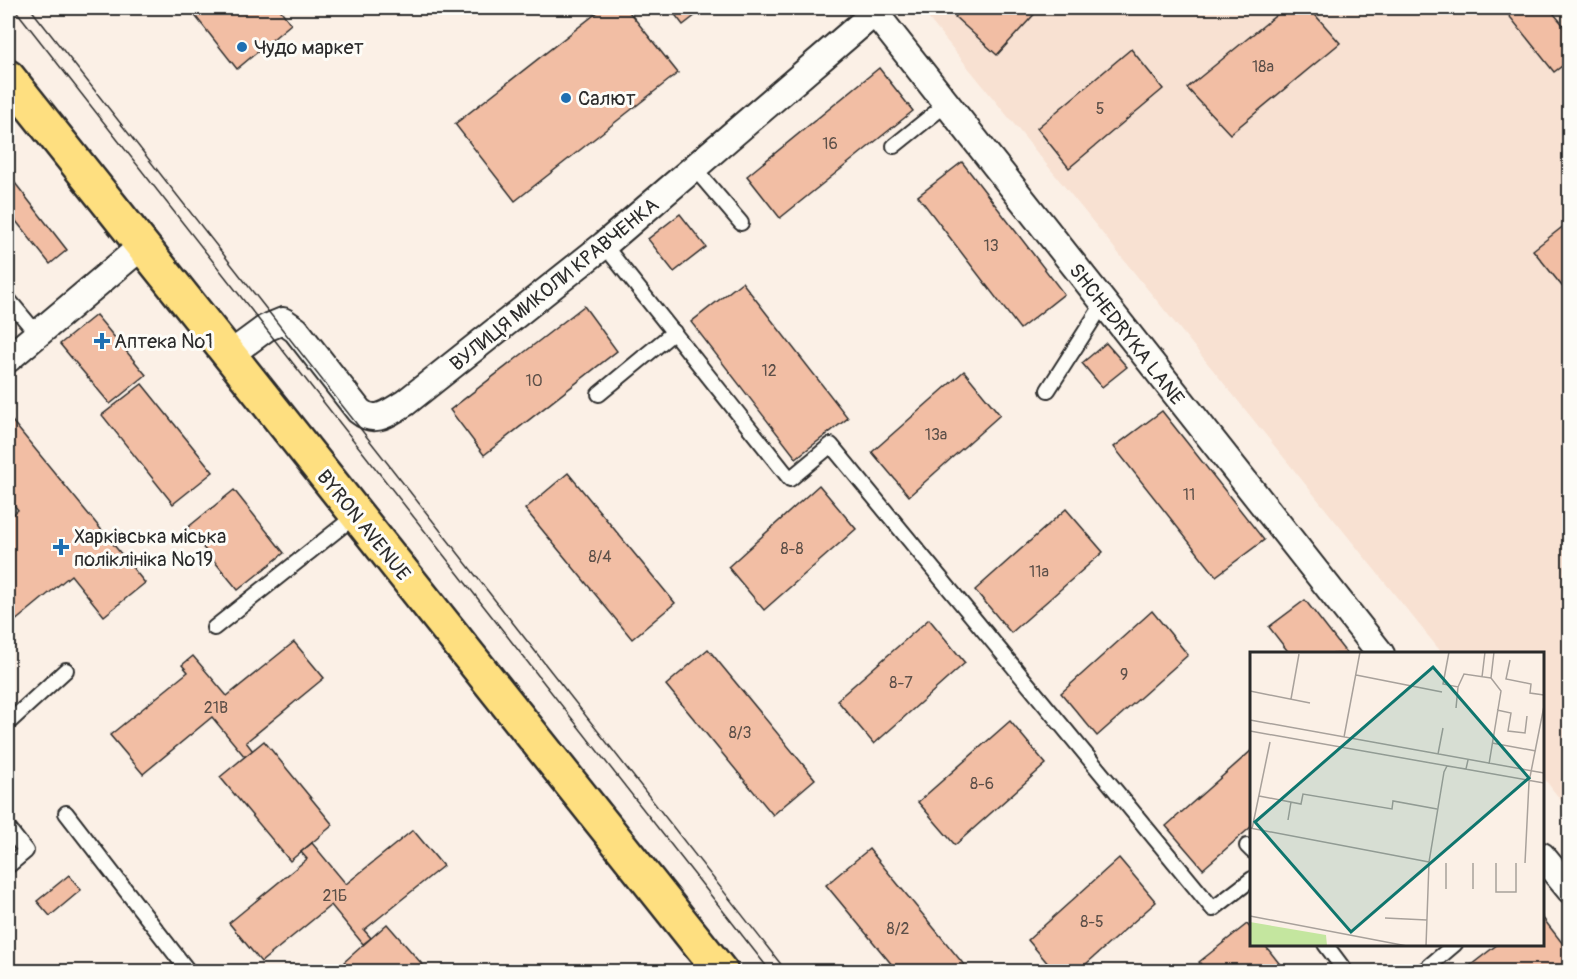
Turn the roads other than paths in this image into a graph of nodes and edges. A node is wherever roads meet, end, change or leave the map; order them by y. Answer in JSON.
{"nodes":[{"id":1,"x":877,"y":10,"type":"edge"},
{"id":2,"x":8,"y":77,"type":"edge"},
{"id":3,"x":945,"y":105,"type":"junction"},
{"id":4,"x":894,"y":146,"type":"dead end"},
{"id":5,"x":695,"y":169,"type":"junction"},
{"id":6,"x":741,"y":223,"type":"dead end"},
{"id":7,"x":604,"y":245,"type":"junction"},
{"id":8,"x":142,"y":246,"type":"junction"},
{"id":9,"x":8,"y":299,"type":"edge"},
{"id":10,"x":1103,"y":304,"type":"junction"},
{"id":11,"x":674,"y":332,"type":"junction"},
{"id":12,"x":37,"y":334,"type":"junction"},
{"id":13,"x":228,"y":356,"type":"junction"},
{"id":14,"x":8,"y":359,"type":"edge"},
{"id":15,"x":1048,"y":390,"type":"dead end"},
{"id":16,"x":599,"y":394,"type":"dead end"},
{"id":17,"x":356,"y":515,"type":"junction"},
{"id":18,"x":214,"y":628,"type":"dead end"},
{"id":19,"x":1379,"y":652,"type":"edge"},
{"id":20,"x":66,"y":669,"type":"dead end"},
{"id":21,"x":8,"y":723,"type":"edge"},
{"id":22,"x":66,"y":813,"type":"dead end"},
{"id":23,"x":8,"y":828,"type":"edge"},
{"id":24,"x":1544,"y":859,"type":"edge"},
{"id":25,"x":8,"y":866,"type":"edge"},
{"id":26,"x":1250,"y":880,"type":"edge"},
{"id":27,"x":1569,"y":890,"type":"edge"},
{"id":28,"x":1326,"y":946,"type":"edge"},
{"id":29,"x":1454,"y":946,"type":"edge"},
{"id":30,"x":189,"y":972,"type":"edge"},
{"id":31,"x":721,"y":972,"type":"edge"},
{"id":32,"x":1347,"y":972,"type":"edge"},
{"id":33,"x":1422,"y":972,"type":"edge"}],
"edges":[{"from":1,"to":3,"type":"street","name":"SHCHEDRYKA LANE"},
{"from":1,"to":5,"type":"street","name":"ВУЛИЦЯ МИКОЛИ КРАВЧЕНКА"},
{"from":2,"to":8,"type":"main road","name":"BYRON AVENUE"},
{"from":3,"to":4,"type":"lane"},
{"from":3,"to":10,"type":"street","name":"SHCHEDRYKA LANE"},
{"from":5,"to":6,"type":"lane"},
{"from":5,"to":7,"type":"street","name":"ВУЛИЦЯ МИКОЛИ КРАВЧЕНКА"},
{"from":7,"to":11,"type":"lane"},
{"from":7,"to":13,"type":"street","name":"ВУЛИЦЯ МИКОЛИ КРАВЧЕНКА"},
{"from":8,"to":12,"type":"street"},
{"from":8,"to":13,"type":"main road","name":"BYRON AVENUE"},
{"from":9,"to":12,"type":"lane"},
{"from":10,"to":15,"type":"lane"},
{"from":10,"to":19,"type":"street","name":"SHCHEDRYKA LANE"},
{"from":11,"to":16,"type":"lane"},
{"from":11,"to":26,"type":"lane"},
{"from":12,"to":14,"type":"street"},
{"from":13,"to":17,"type":"main road","name":"BYRON AVENUE"},
{"from":17,"to":18,"type":"lane"},
{"from":17,"to":31,"type":"main road","name":"BYRON AVENUE"},
{"from":20,"to":21,"type":"lane"},
{"from":22,"to":30,"type":"lane"},
{"from":23,"to":25,"type":"lane"},
{"from":24,"to":27,"type":"street"},
{"from":28,"to":32,"type":"lane"},
{"from":29,"to":33,"type":"lane"}]}
